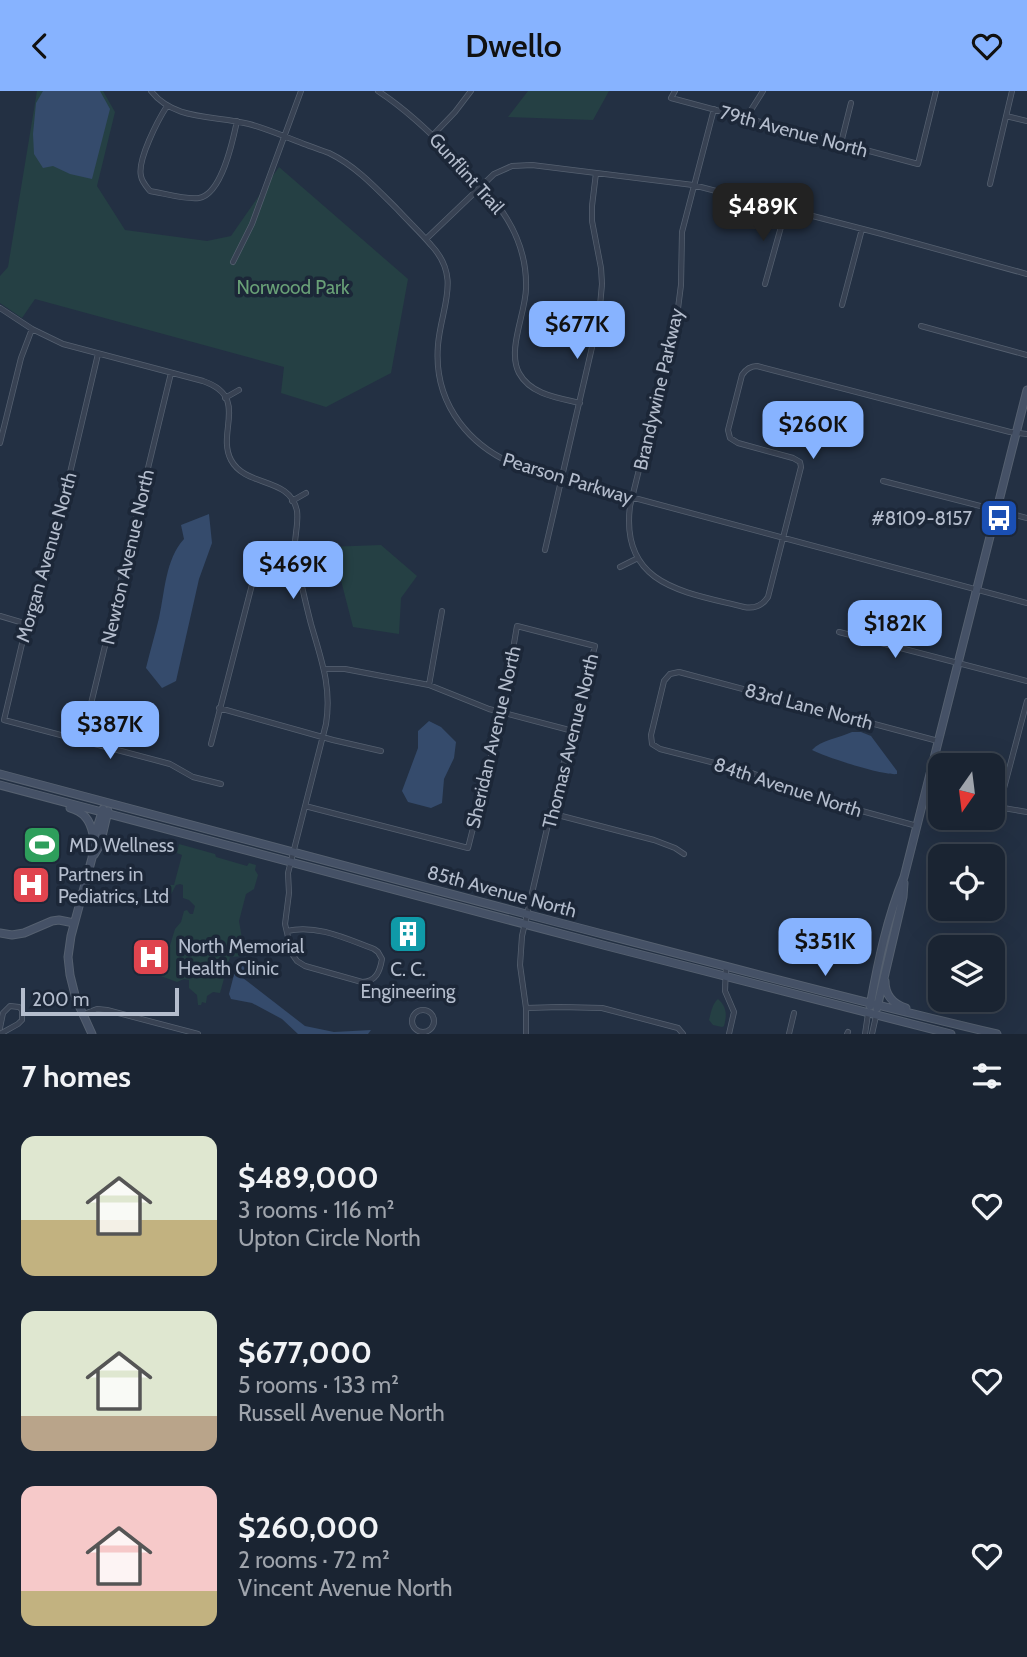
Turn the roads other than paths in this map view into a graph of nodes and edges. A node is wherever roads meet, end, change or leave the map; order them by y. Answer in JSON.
{"nodes":[{"id":1,"x":151,"y":91,"type":"edge"},
{"id":2,"x":301,"y":91,"type":"edge"},
{"id":3,"x":378,"y":91,"type":"edge"},
{"id":4,"x":471,"y":91,"type":"edge"},
{"id":5,"x":675,"y":91,"type":"edge"},
{"id":6,"x":763,"y":91,"type":"edge"},
{"id":7,"x":936,"y":91,"type":"edge"},
{"id":8,"x":1012,"y":91,"type":"edge"},
{"id":9,"x":851,"y":103,"type":"dead end"},
{"id":10,"x":167,"y":106,"type":"junction"},
{"id":11,"x":714,"y":109,"type":"junction"},
{"id":12,"x":1006,"y":116,"type":"junction"},
{"id":13,"x":746,"y":118,"type":"junction"},
{"id":14,"x":237,"y":121,"type":"junction"},
{"id":15,"x":1027,"y":121,"type":"edge"},
{"id":16,"x":433,"y":135,"type":"junction"},
{"id":17,"x":284,"y":137,"type":"junction"},
{"id":18,"x":841,"y":143,"type":"junction"},
{"id":19,"x":596,"y":173,"type":"junction"},
{"id":20,"x":990,"y":184,"type":"dead end"},
{"id":21,"x":482,"y":185,"type":"junction"},
{"id":22,"x":693,"y":185,"type":"junction"},
{"id":23,"x":786,"y":209,"type":"junction"},
{"id":24,"x":862,"y":229,"type":"junction"},
{"id":25,"x":426,"y":239,"type":"junction"},
{"id":26,"x":233,"y":262,"type":"dead end"},
{"id":27,"x":1027,"y":274,"type":"edge"},
{"id":28,"x":765,"y":284,"type":"dead end"},
{"id":29,"x":842,"y":305,"type":"dead end"},
{"id":30,"x":0,"y":308,"type":"edge"},
{"id":31,"x":921,"y":326,"type":"dead end"},
{"id":32,"x":32,"y":329,"type":"junction"},
{"id":33,"x":98,"y":354,"type":"junction"},
{"id":34,"x":1027,"y":355,"type":"edge"},
{"id":35,"x":171,"y":373,"type":"junction"},
{"id":36,"x":239,"y":390,"type":"dead end"},
{"id":37,"x":1027,"y":390,"type":"edge"},
{"id":38,"x":225,"y":398,"type":"junction"},
{"id":39,"x":580,"y":403,"type":"junction"},
{"id":40,"x":1016,"y":433,"type":"junction"},
{"id":41,"x":1027,"y":434,"type":"edge"},
{"id":42,"x":0,"y":443,"type":"edge"},
{"id":43,"x":562,"y":478,"type":"junction"},
{"id":44,"x":883,"y":481,"type":"dead end"},
{"id":45,"x":306,"y":493,"type":"dead end"},
{"id":46,"x":633,"y":497,"type":"junction"},
{"id":47,"x":292,"y":501,"type":"junction"},
{"id":48,"x":997,"y":510,"type":"junction"},
{"id":49,"x":1027,"y":518,"type":"edge"},
{"id":50,"x":784,"y":537,"type":"junction"},
{"id":51,"x":545,"y":550,"type":"dead end"},
{"id":52,"x":638,"y":558,"type":"junction"},
{"id":53,"x":296,"y":560,"type":"junction"},
{"id":54,"x":620,"y":567,"type":"dead end"},
{"id":55,"x":976,"y":590,"type":"junction"},
{"id":56,"x":1027,"y":603,"type":"edge"},
{"id":57,"x":442,"y":611,"type":"dead end"},
{"id":58,"x":0,"y":616,"type":"edge"},
{"id":59,"x":27,"y":624,"type":"junction"},
{"id":60,"x":517,"y":626,"type":"joint"},
{"id":61,"x":839,"y":632,"type":"dead end"},
{"id":62,"x":958,"y":664,"type":"junction"},
{"id":63,"x":325,"y":669,"type":"junction"},
{"id":64,"x":1027,"y":681,"type":"edge"},
{"id":65,"x":429,"y":685,"type":"junction"},
{"id":66,"x":1027,"y":701,"type":"edge"},
{"id":67,"x":219,"y":708,"type":"junction"},
{"id":68,"x":502,"y":713,"type":"junction"},
{"id":69,"x":573,"y":731,"type":"junction"},
{"id":70,"x":323,"y":737,"type":"junction"},
{"id":71,"x":82,"y":741,"type":"junction"},
{"id":72,"x":938,"y":741,"type":"junction"},
{"id":73,"x":211,"y":744,"type":"dead end"},
{"id":74,"x":660,"y":749,"type":"joint"},
{"id":75,"x":381,"y":751,"type":"dead end"},
{"id":76,"x":0,"y":774,"type":"edge"},
{"id":77,"x":1005,"y":784,"type":"edge"},
{"id":78,"x":0,"y":785,"type":"edge"},
{"id":79,"x":221,"y":785,"type":"dead end"},
{"id":80,"x":925,"y":792,"type":"junction"},
{"id":81,"x":928,"y":793,"type":"edge"},
{"id":82,"x":107,"y":803,"type":"junction"},
{"id":83,"x":305,"y":806,"type":"junction"},
{"id":84,"x":1005,"y":808,"type":"edge"},
{"id":85,"x":1027,"y":812,"type":"edge"},
{"id":86,"x":105,"y":813,"type":"junction"},
{"id":87,"x":550,"y":813,"type":"junction"},
{"id":88,"x":916,"y":826,"type":"junction"},
{"id":89,"x":94,"y":837,"type":"junction"},
{"id":90,"x":294,"y":853,"type":"junction"},
{"id":91,"x":684,"y":854,"type":"dead end"},
{"id":92,"x":92,"y":858,"type":"junction"},
{"id":93,"x":290,"y":863,"type":"junction"},
{"id":94,"x":904,"y":877,"type":"junction"},
{"id":95,"x":527,"y":914,"type":"junction"},
{"id":96,"x":74,"y":923,"type":"junction"},
{"id":97,"x":524,"y":925,"type":"junction"},
{"id":98,"x":287,"y":930,"type":"junction"},
{"id":99,"x":0,"y":933,"type":"edge"},
{"id":100,"x":726,"y":966,"type":"junction"},
{"id":101,"x":885,"y":975,"type":"junction"},
{"id":102,"x":727,"y":977,"type":"junction"},
{"id":103,"x":874,"y":1005,"type":"junction"},
{"id":104,"x":526,"y":1008,"type":"junction"},
{"id":105,"x":794,"y":1013,"type":"dead end"},
{"id":106,"x":82,"y":1015,"type":"junction"},
{"id":107,"x":872,"y":1015,"type":"junction"},
{"id":108,"x":942,"y":1021,"type":"junction"},
{"id":109,"x":173,"y":1027,"type":"junction"},
{"id":110,"x":0,"y":1028,"type":"edge"},
{"id":111,"x":419,"y":1033,"type":"edge"},
{"id":112,"x":0,"y":1034,"type":"edge"},
{"id":113,"x":92,"y":1034,"type":"edge"},
{"id":114,"x":171,"y":1034,"type":"edge"},
{"id":115,"x":198,"y":1034,"type":"edge"},
{"id":116,"x":526,"y":1034,"type":"edge"},
{"id":117,"x":683,"y":1034,"type":"edge"},
{"id":118,"x":729,"y":1034,"type":"edge"},
{"id":119,"x":789,"y":1034,"type":"edge"},
{"id":120,"x":865,"y":1034,"type":"edge"},
{"id":121,"x":872,"y":1034,"type":"edge"},
{"id":122,"x":951,"y":1034,"type":"edge"},
{"id":123,"x":997,"y":1034,"type":"edge"}],
"edges":[{"from":1,"to":10,"type":"street","name":"Pearson Parkway"},
{"from":2,"to":17,"type":"street"},
{"from":3,"to":16,"type":"street","name":"Gunflint Trail"},
{"from":4,"to":16,"type":"street"},
{"from":5,"to":11,"type":"street","name":"79th Avenue North"},
{"from":6,"to":13,"type":"street"},
{"from":7,"to":18,"type":"street","name":"79th Avenue North"},
{"from":8,"to":12,"type":"street"},
{"from":9,"to":18,"type":"street"},
{"from":10,"to":14,"type":"street","name":"Pearson Parkway"},
{"from":10,"to":14,"type":"street"},
{"from":11,"to":13,"type":"street","name":"79th Avenue North"},
{"from":11,"to":22,"type":"street","name":"Brandywine Parkway"},
{"from":12,"to":15,"type":"street"},
{"from":12,"to":20,"type":"street"},
{"from":13,"to":18,"type":"street","name":"79th Avenue North"},
{"from":14,"to":17,"type":"street","name":"Pearson Parkway"},
{"from":16,"to":21,"type":"street","name":"Gunflint Trail"},
{"from":17,"to":25,"type":"street","name":"Pearson Parkway"},
{"from":17,"to":26,"type":"street"},
{"from":19,"to":21,"type":"street"},
{"from":19,"to":22,"type":"street"},
{"from":19,"to":39,"type":"street"},
{"from":21,"to":25,"type":"street"},
{"from":21,"to":39,"type":"street","name":"Gunflint Trail"},
{"from":22,"to":23,"type":"street"},
{"from":22,"to":46,"type":"street","name":"Brandywine Parkway"},
{"from":23,"to":24,"type":"street"},
{"from":23,"to":28,"type":"street"},
{"from":24,"to":27,"type":"street"},
{"from":24,"to":29,"type":"street"},
{"from":25,"to":43,"type":"street","name":"Pearson Parkway"},
{"from":30,"to":32,"type":"street"},
{"from":31,"to":34,"type":"street"},
{"from":32,"to":33,"type":"street"},
{"from":32,"to":42,"type":"street"},
{"from":33,"to":35,"type":"street"},
{"from":33,"to":59,"type":"street","name":"Morgan Avenue North"},
{"from":35,"to":38,"type":"street"},
{"from":35,"to":71,"type":"street","name":"Newton Avenue North"},
{"from":36,"to":38,"type":"street"},
{"from":37,"to":40,"type":"main road"},
{"from":38,"to":47,"type":"street"},
{"from":39,"to":43,"type":"street"},
{"from":40,"to":41,"type":"street"},
{"from":40,"to":48,"type":"main road"},
{"from":40,"to":50,"type":"street"},
{"from":43,"to":46,"type":"street","name":"Pearson Parkway"},
{"from":43,"to":51,"type":"street"},
{"from":44,"to":48,"type":"street"},
{"from":45,"to":47,"type":"street"},
{"from":46,"to":50,"type":"street","name":"Pearson Parkway"},
{"from":46,"to":52,"type":"street","name":"Brandywine Parkway"},
{"from":47,"to":53,"type":"street"},
{"from":48,"to":49,"type":"street"},
{"from":48,"to":55,"type":"main road"},
{"from":50,"to":52,"type":"street"},
{"from":50,"to":55,"type":"street","name":"Pearson Parkway"},
{"from":52,"to":54,"type":"street"},
{"from":53,"to":63,"type":"street"},
{"from":53,"to":67,"type":"street"},
{"from":55,"to":56,"type":"street","name":"Pearson Parkway"},
{"from":55,"to":62,"type":"main road"},
{"from":57,"to":65,"type":"street"},
{"from":58,"to":59,"type":"street"},
{"from":59,"to":71,"type":"street","name":"Morgan Avenue North"},
{"from":60,"to":68,"type":"street","name":"Sheridan Avenue North"},
{"from":60,"to":69,"type":"street","name":"Thomas Avenue North"},
{"from":61,"to":62,"type":"street"},
{"from":62,"to":64,"type":"street"},
{"from":62,"to":72,"type":"main road"},
{"from":63,"to":65,"type":"street"},
{"from":63,"to":70,"type":"street"},
{"from":65,"to":68,"type":"street"},
{"from":66,"to":77,"type":"street"},
{"from":67,"to":70,"type":"street"},
{"from":67,"to":73,"type":"street"},
{"from":68,"to":69,"type":"street"},
{"from":68,"to":83,"type":"street","name":"Sheridan Avenue North"},
{"from":69,"to":87,"type":"street","name":"Thomas Avenue North"},
{"from":70,"to":75,"type":"street"},
{"from":70,"to":83,"type":"street"},
{"from":71,"to":79,"type":"street"},
{"from":72,"to":74,"type":"street","name":"83rd Lane North"},
{"from":72,"to":80,"type":"main road"},
{"from":74,"to":88,"type":"street","name":"84th Avenue North"},
{"from":76,"to":82,"type":"main road","name":"85th Avenue North"},
{"from":78,"to":86,"type":"main road","name":"85th Avenue North"},
{"from":78,"to":89,"type":"main road"},
{"from":80,"to":81,"type":"street"},
{"from":80,"to":88,"type":"main road"},
{"from":82,"to":86,"type":"main road"},
{"from":82,"to":90,"type":"main road","name":"85th Avenue North"},
{"from":83,"to":90,"type":"street"},
{"from":84,"to":85,"type":"street"},
{"from":86,"to":89,"type":"main road"},
{"from":86,"to":92,"type":"main road"},
{"from":86,"to":93,"type":"main road","name":"85th Avenue North"},
{"from":87,"to":91,"type":"street"},
{"from":87,"to":95,"type":"street","name":"Thomas Avenue North"},
{"from":88,"to":94,"type":"main road"},
{"from":89,"to":92,"type":"main road"},
{"from":90,"to":93,"type":"street"},
{"from":90,"to":95,"type":"main road","name":"85th Avenue North"},
{"from":92,"to":96,"type":"main road"},
{"from":93,"to":97,"type":"main road","name":"85th Avenue North"},
{"from":93,"to":98,"type":"street"},
{"from":94,"to":101,"type":"main road"},
{"from":94,"to":103,"type":"main road"},
{"from":95,"to":97,"type":"street","name":"Thomas Avenue North"},
{"from":95,"to":100,"type":"main road","name":"85th Avenue North"},
{"from":96,"to":99,"type":"main road"},
{"from":96,"to":106,"type":"main road"},
{"from":97,"to":102,"type":"main road","name":"85th Avenue North"},
{"from":97,"to":104,"type":"street","name":"Thomas Avenue North"},
{"from":98,"to":98,"type":"street"},
{"from":100,"to":102,"type":"street"},
{"from":100,"to":103,"type":"main road","name":"85th Avenue North"},
{"from":101,"to":103,"type":"main road"},
{"from":101,"to":108,"type":"main road"},
{"from":102,"to":107,"type":"main road","name":"85th Avenue North"},
{"from":102,"to":118,"type":"street"},
{"from":103,"to":107,"type":"main road"},
{"from":103,"to":108,"type":"main road","name":"85th Avenue North"},
{"from":104,"to":116,"type":"street","name":"Thomas Avenue North"},
{"from":104,"to":117,"type":"street"},
{"from":105,"to":119,"type":"street"},
{"from":106,"to":109,"type":"street"},
{"from":106,"to":113,"type":"main road"},
{"from":107,"to":120,"type":"street"},
{"from":107,"to":121,"type":"street"},
{"from":107,"to":122,"type":"main road","name":"85th Avenue North"},
{"from":108,"to":123,"type":"main road","name":"85th Avenue North"},
{"from":109,"to":114,"type":"street"},
{"from":109,"to":115,"type":"street"},
{"from":110,"to":112,"type":"street"},
{"from":111,"to":111,"type":"street"}]}
